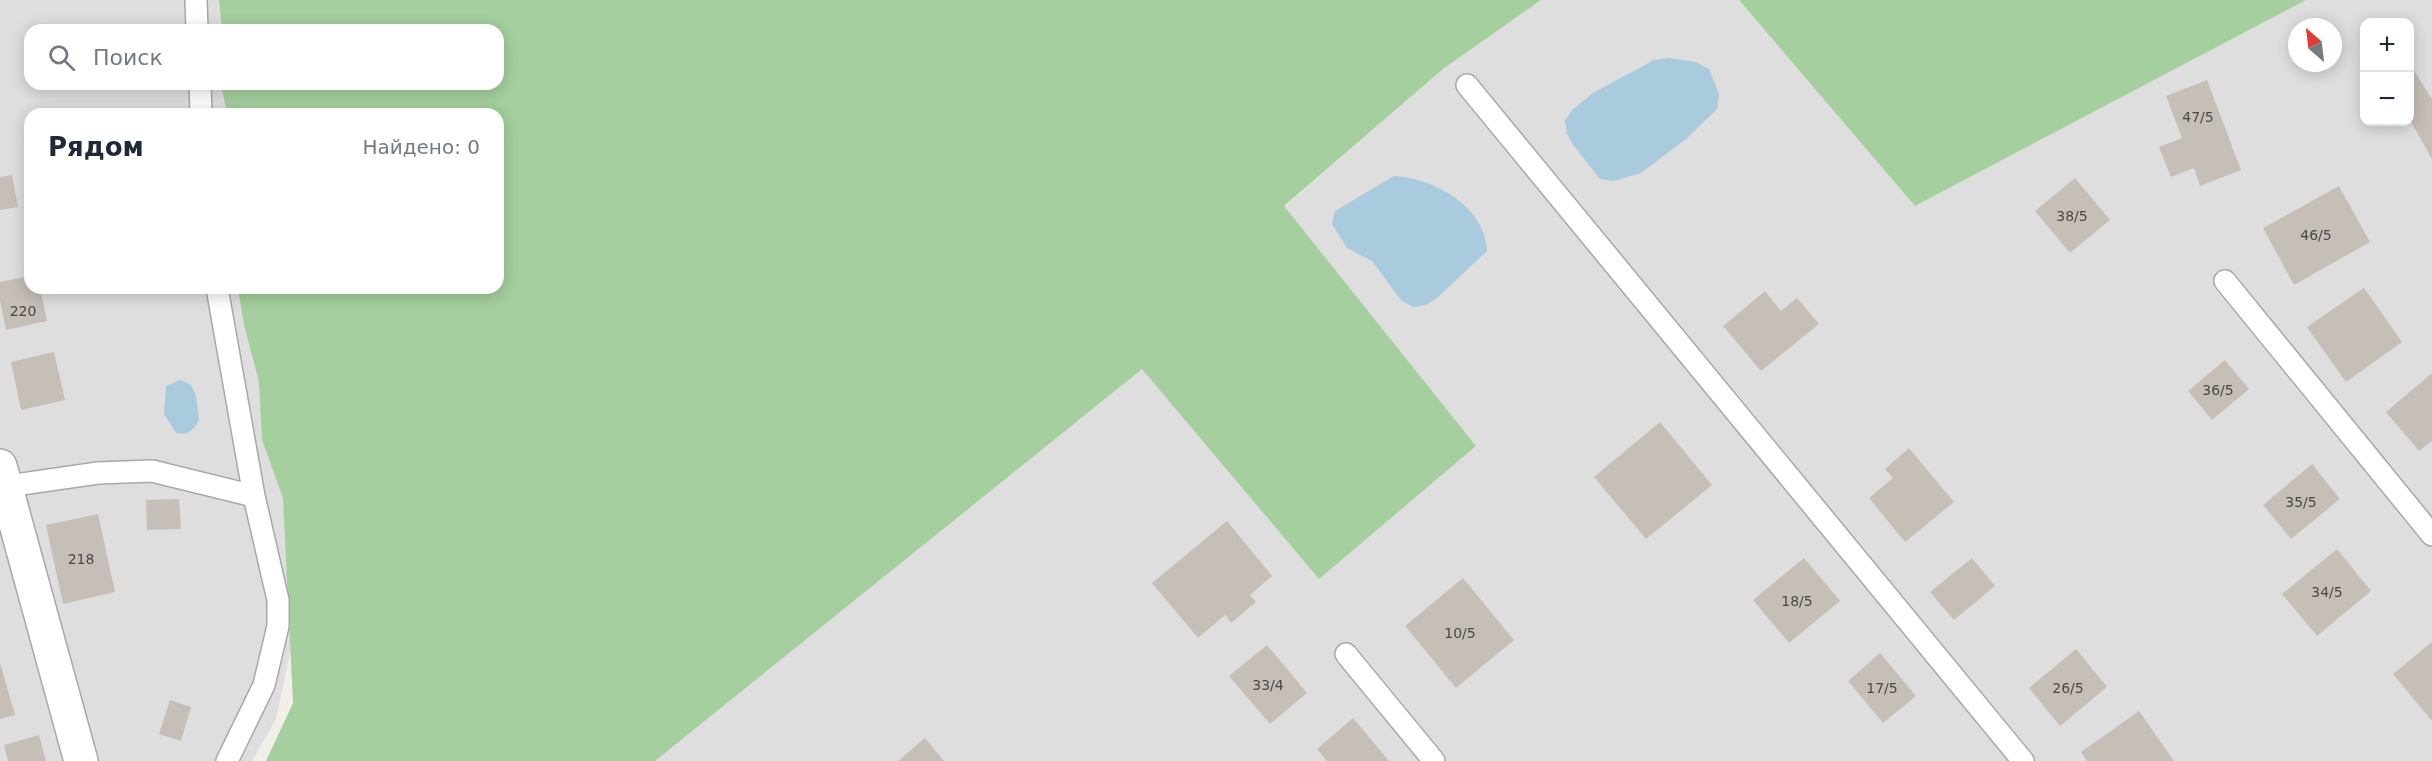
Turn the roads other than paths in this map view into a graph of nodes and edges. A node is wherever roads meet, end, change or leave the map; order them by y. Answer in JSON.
{"nodes":[{"id":1,"x":196,"y":0,"type":"edge"},
{"id":2,"x":197,"y":24,"type":"edge"},
{"id":3,"x":1467,"y":85,"type":"dead end"},
{"id":4,"x":200,"y":90,"type":"edge"},
{"id":5,"x":201,"y":108,"type":"edge"},
{"id":6,"x":2225,"y":281,"type":"dead end"},
{"id":7,"x":218,"y":294,"type":"edge"},
{"id":8,"x":2,"y":480,"type":"edge"},
{"id":9,"x":254,"y":496,"type":"junction"},
{"id":10,"x":2432,"y":535,"type":"edge"},
{"id":11,"x":1346,"y":654,"type":"dead end"},
{"id":12,"x":81,"y":761,"type":"edge"},
{"id":13,"x":227,"y":761,"type":"edge"},
{"id":14,"x":1434,"y":761,"type":"edge"},
{"id":15,"x":2023,"y":761,"type":"edge"}],
"edges":[{"from":1,"to":2,"type":"lane"},
{"from":3,"to":15,"type":"lane"},
{"from":4,"to":5,"type":"lane"},
{"from":6,"to":10,"type":"lane"},
{"from":7,"to":9,"type":"lane"},
{"from":8,"to":9,"type":"lane"},
{"from":8,"to":12,"type":"street"},
{"from":9,"to":13,"type":"lane"},
{"from":11,"to":14,"type":"lane"}]}
